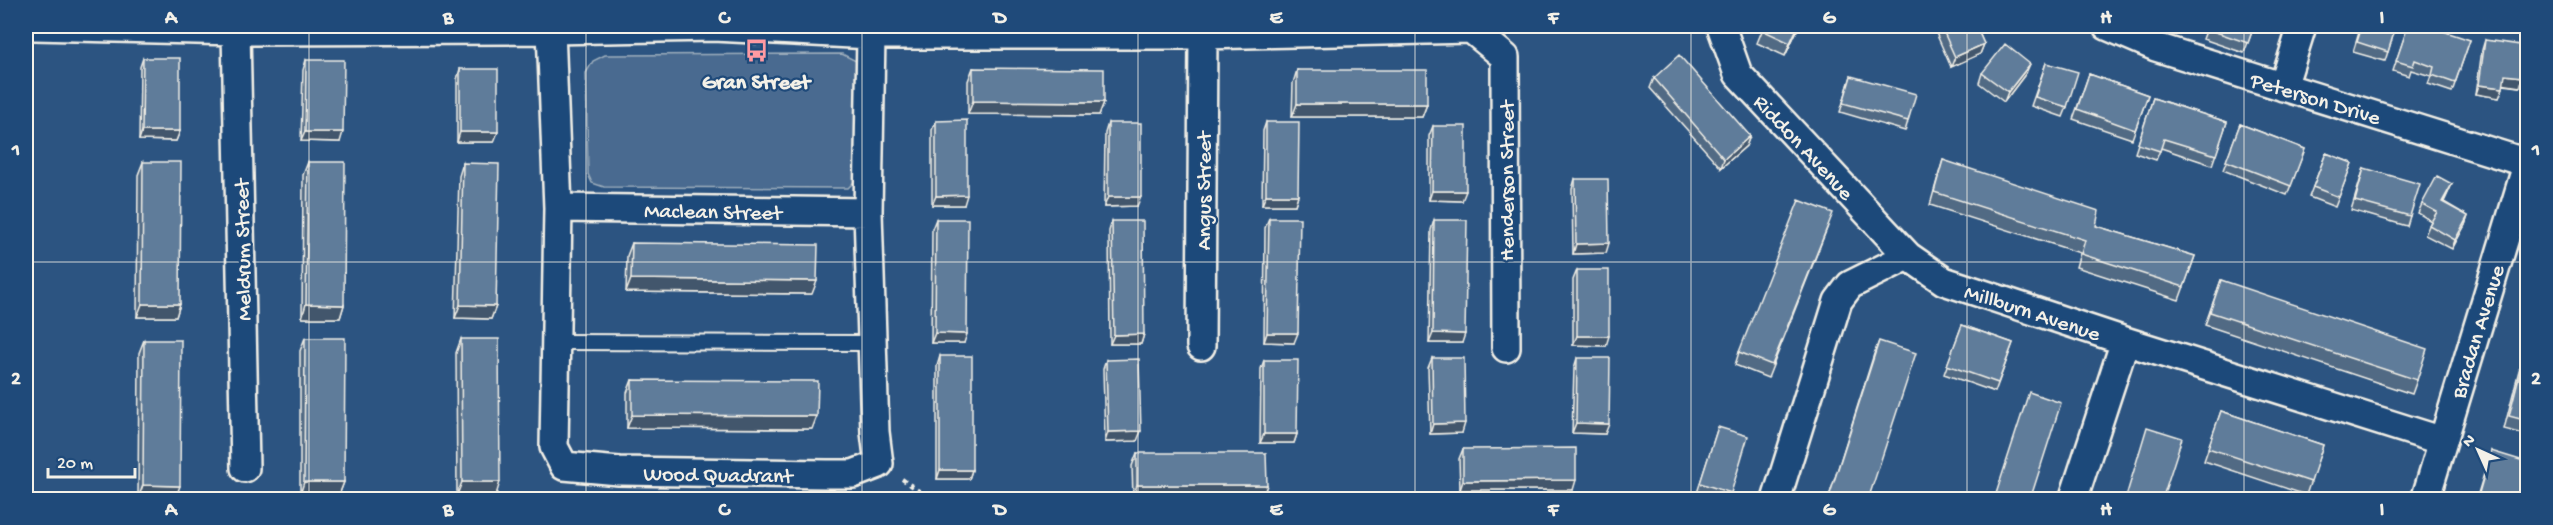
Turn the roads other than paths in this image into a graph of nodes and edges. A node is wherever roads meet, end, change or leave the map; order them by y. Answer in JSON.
{"nodes":[{"id":1,"x":34,"y":26,"type":"edge"},
{"id":2,"x":714,"y":26,"type":"edge"},
{"id":3,"x":1721,"y":26,"type":"edge"},
{"id":4,"x":2108,"y":26,"type":"edge"},
{"id":5,"x":2302,"y":26,"type":"edge"},
{"id":6,"x":398,"y":28,"type":"edge"},
{"id":7,"x":1351,"y":29,"type":"edge"},
{"id":8,"x":551,"y":30,"type":"junction"},
{"id":9,"x":1046,"y":30,"type":"edge"},
{"id":10,"x":236,"y":31,"type":"junction"},
{"id":11,"x":872,"y":35,"type":"junction"},
{"id":12,"x":1203,"y":35,"type":"junction"},
{"id":13,"x":2283,"y":87,"type":"junction"},
{"id":14,"x":2527,"y":163,"type":"edge"},
{"id":15,"x":558,"y":208,"type":"junction"},
{"id":16,"x":868,"y":212,"type":"junction"},
{"id":17,"x":1908,"y":256,"type":"junction"},
{"id":18,"x":2125,"y":341,"type":"junction"},
{"id":19,"x":557,"y":342,"type":"junction"},
{"id":20,"x":872,"y":343,"type":"junction"},
{"id":21,"x":1201,"y":346,"type":"dead end"},
{"id":22,"x":1506,"y":348,"type":"dead end"},
{"id":23,"x":2443,"y":441,"type":"junction"},
{"id":24,"x":245,"y":468,"type":"dead end"},
{"id":25,"x":1776,"y":500,"type":"edge"},
{"id":26,"x":2073,"y":500,"type":"edge"},
{"id":27,"x":2425,"y":500,"type":"edge"}],
"edges":[{"from":1,"to":10,"type":"street"},
{"from":2,"to":8,"type":"street"},
{"from":2,"to":11,"type":"street"},
{"from":3,"to":17,"type":"street","name":"Riddon Avenue"},
{"from":4,"to":13,"type":"street","name":"Peterson Drive"},
{"from":5,"to":13,"type":"street"},
{"from":6,"to":8,"type":"street"},
{"from":6,"to":10,"type":"street"},
{"from":7,"to":12,"type":"street"},
{"from":7,"to":22,"type":"street","name":"Henderson Street"},
{"from":8,"to":15,"type":"street","name":"Wood Quadrant"},
{"from":9,"to":11,"type":"street"},
{"from":9,"to":12,"type":"street"},
{"from":10,"to":24,"type":"street","name":"Meldrum Street"},
{"from":11,"to":16,"type":"street"},
{"from":12,"to":21,"type":"street","name":"Angus Street"},
{"from":13,"to":14,"type":"street","name":"Peterson Drive"},
{"from":14,"to":23,"type":"street","name":"Bradan Avenue"},
{"from":15,"to":16,"type":"street","name":"Maclean Street"},
{"from":15,"to":19,"type":"street","name":"Wood Quadrant"},
{"from":16,"to":20,"type":"street"},
{"from":17,"to":18,"type":"street","name":"Millburn Avenue"},
{"from":17,"to":25,"type":"street"},
{"from":18,"to":23,"type":"street","name":"Millburn Avenue"},
{"from":18,"to":26,"type":"street"},
{"from":19,"to":20,"type":"lane"},
{"from":19,"to":20,"type":"street","name":"Wood Quadrant"},
{"from":23,"to":27,"type":"street","name":"Bradan Avenue"}]}
